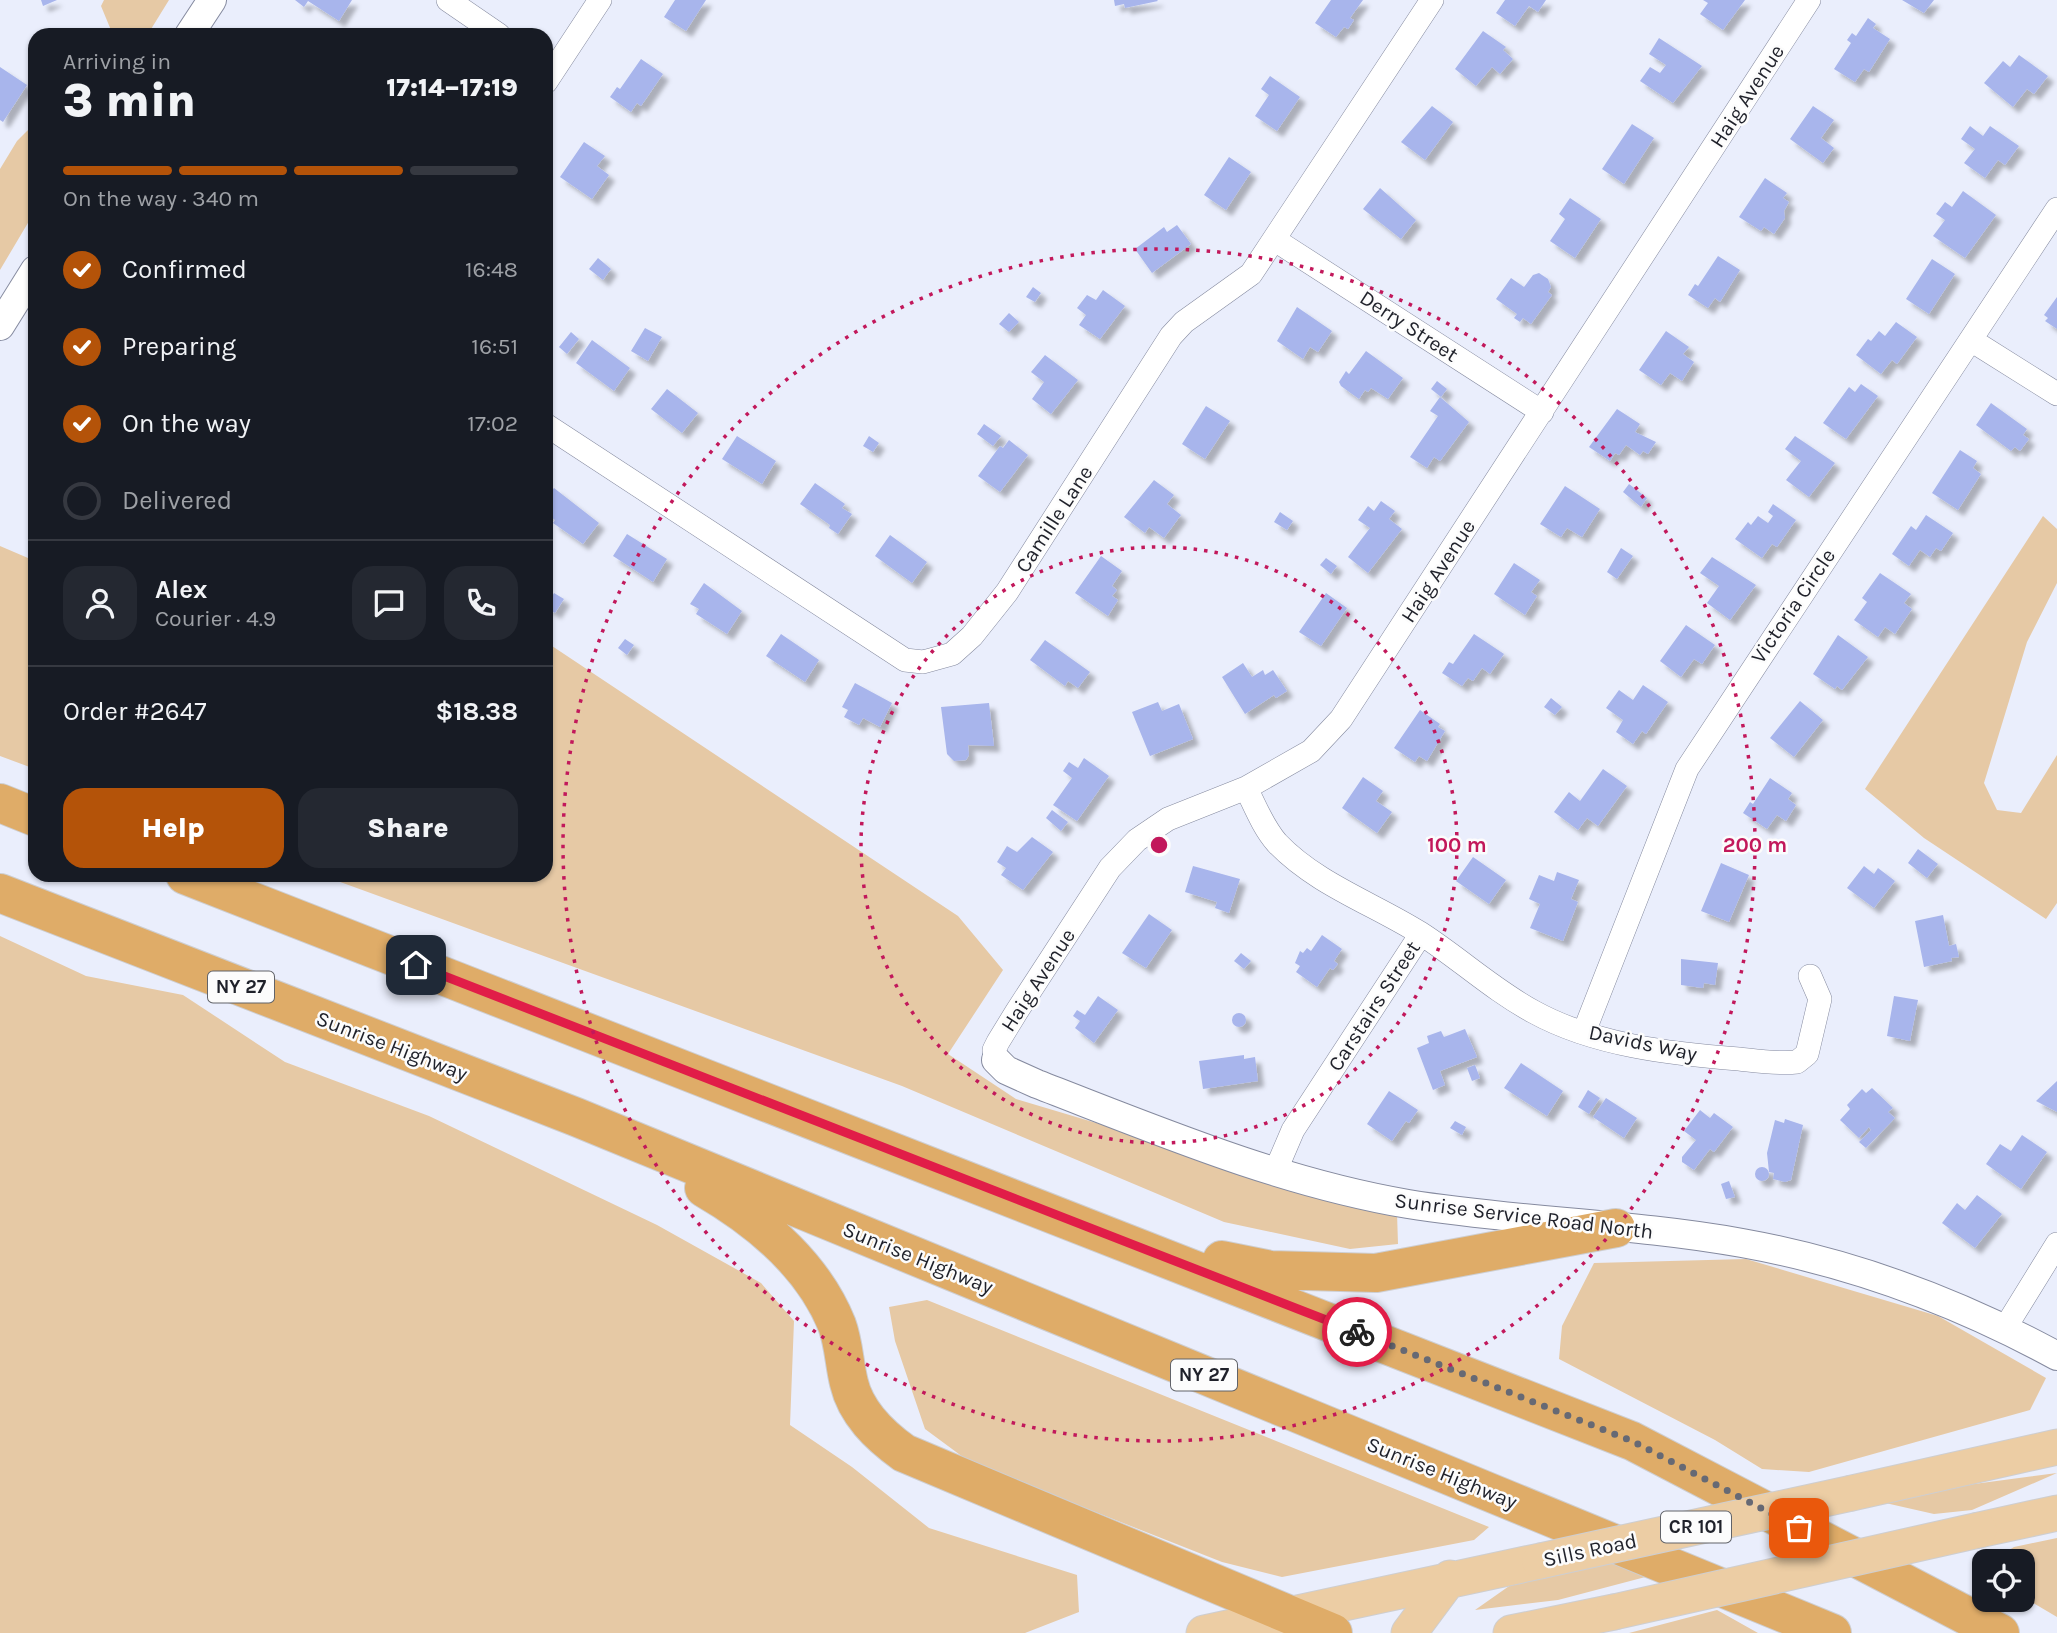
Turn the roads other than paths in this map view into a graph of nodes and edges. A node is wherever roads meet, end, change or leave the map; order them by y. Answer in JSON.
{"nodes":[{"id":1,"x":212,"y":0,"type":"edge"},
{"id":2,"x":448,"y":0,"type":"edge"},
{"id":3,"x":600,"y":0,"type":"edge"},
{"id":4,"x":1432,"y":0,"type":"edge"},
{"id":5,"x":1809,"y":0,"type":"edge"},
{"id":6,"x":194,"y":28,"type":"edge"},
{"id":7,"x":489,"y":28,"type":"edge"},
{"id":8,"x":553,"y":66,"type":"edge"},
{"id":9,"x":2057,"y":209,"type":"edge"},
{"id":10,"x":1275,"y":240,"type":"junction"},
{"id":11,"x":28,"y":281,"type":"edge"},
{"id":12,"x":0,"y":326,"type":"edge"},
{"id":13,"x":1971,"y":340,"type":"junction"},
{"id":14,"x":2057,"y":394,"type":"edge"},
{"id":15,"x":1542,"y":412,"type":"junction"},
{"id":16,"x":553,"y":430,"type":"edge"},
{"id":17,"x":1246,"y":788,"type":"junction"},
{"id":18,"x":0,"y":803,"type":"edge"},
{"id":19,"x":28,"y":814,"type":"edge"},
{"id":20,"x":203,"y":882,"type":"edge"},
{"id":21,"x":0,"y":893,"type":"edge"},
{"id":22,"x":1421,"y":934,"type":"junction"},
{"id":23,"x":1810,"y":976,"type":"dead end"},
{"id":24,"x":1584,"y":1032,"type":"junction"},
{"id":25,"x":996,"y":1060,"type":"joint"},
{"id":26,"x":576,"y":1117,"type":"junction"},
{"id":27,"x":1275,"y":1172,"type":"junction"},
{"id":28,"x":1616,"y":1227,"type":"junction"},
{"id":29,"x":1134,"y":1244,"type":"junction"},
{"id":30,"x":2057,"y":1244,"type":"edge"},
{"id":31,"x":2005,"y":1328,"type":"junction"},
{"id":32,"x":2057,"y":1356,"type":"edge"},
{"id":33,"x":2057,"y":1447,"type":"edge"},
{"id":34,"x":2057,"y":1513,"type":"edge"},
{"id":35,"x":1450,"y":1578,"type":"junction"},
{"id":36,"x":1289,"y":1614,"type":"junction"},
{"id":37,"x":1526,"y":1631,"type":"edge"},
{"id":38,"x":1204,"y":1633,"type":"edge"},
{"id":39,"x":1333,"y":1633,"type":"edge"},
{"id":40,"x":1409,"y":1633,"type":"edge"},
{"id":41,"x":1832,"y":1633,"type":"edge"},
{"id":42,"x":2000,"y":1633,"type":"edge"}],
"edges":[{"from":1,"to":6,"type":"street"},
{"from":2,"to":7,"type":"street"},
{"from":3,"to":8,"type":"street"},
{"from":4,"to":10,"type":"street","name":"Camille Lane"},
{"from":5,"to":15,"type":"street","name":"Haig Avenue"},
{"from":9,"to":13,"type":"street","name":"Victoria Circle"},
{"from":10,"to":15,"type":"street","name":"Derry Street"},
{"from":10,"to":16,"type":"street","name":"Camille Lane"},
{"from":11,"to":12,"type":"street"},
{"from":13,"to":14,"type":"street"},
{"from":13,"to":24,"type":"street","name":"Victoria Circle"},
{"from":15,"to":17,"type":"street","name":"Haig Avenue"},
{"from":17,"to":22,"type":"street","name":"Carstairs Street"},
{"from":17,"to":25,"type":"street","name":"Haig Avenue"},
{"from":18,"to":19,"type":"highway"},
{"from":20,"to":29,"type":"highway"},
{"from":21,"to":26,"type":"highway","name":"Sunrise Highway","number":"NY 27"},
{"from":22,"to":24,"type":"street","name":"Davids Way"},
{"from":22,"to":27,"type":"street","name":"Carstairs Street"},
{"from":23,"to":24,"type":"street","name":"Davids Way"},
{"from":25,"to":27,"type":"street","name":"Sunrise Service Road North"},
{"from":26,"to":36,"type":"highway"},
{"from":26,"to":41,"type":"highway","name":"Sunrise Highway","number":"NY 27"},
{"from":27,"to":28,"type":"street","name":"Sunrise Service Road North"},
{"from":28,"to":29,"type":"highway"},
{"from":28,"to":31,"type":"street","name":"Sunrise Service Road North"},
{"from":29,"to":42,"type":"highway"},
{"from":30,"to":31,"type":"street"},
{"from":31,"to":32,"type":"street","name":"Sunrise Service Road North"},
{"from":33,"to":35,"type":"main road","name":"Sills Road","number":"CR 101","bridge":true},
{"from":34,"to":37,"type":"main road","bridge":true},
{"from":35,"to":36,"type":"main road","name":"Sills Road","number":"CR 101"},
{"from":35,"to":40,"type":"main road"},
{"from":36,"to":38,"type":"main road","name":"Sills Road","number":"CR 101"},
{"from":36,"to":39,"type":"highway"}]}
